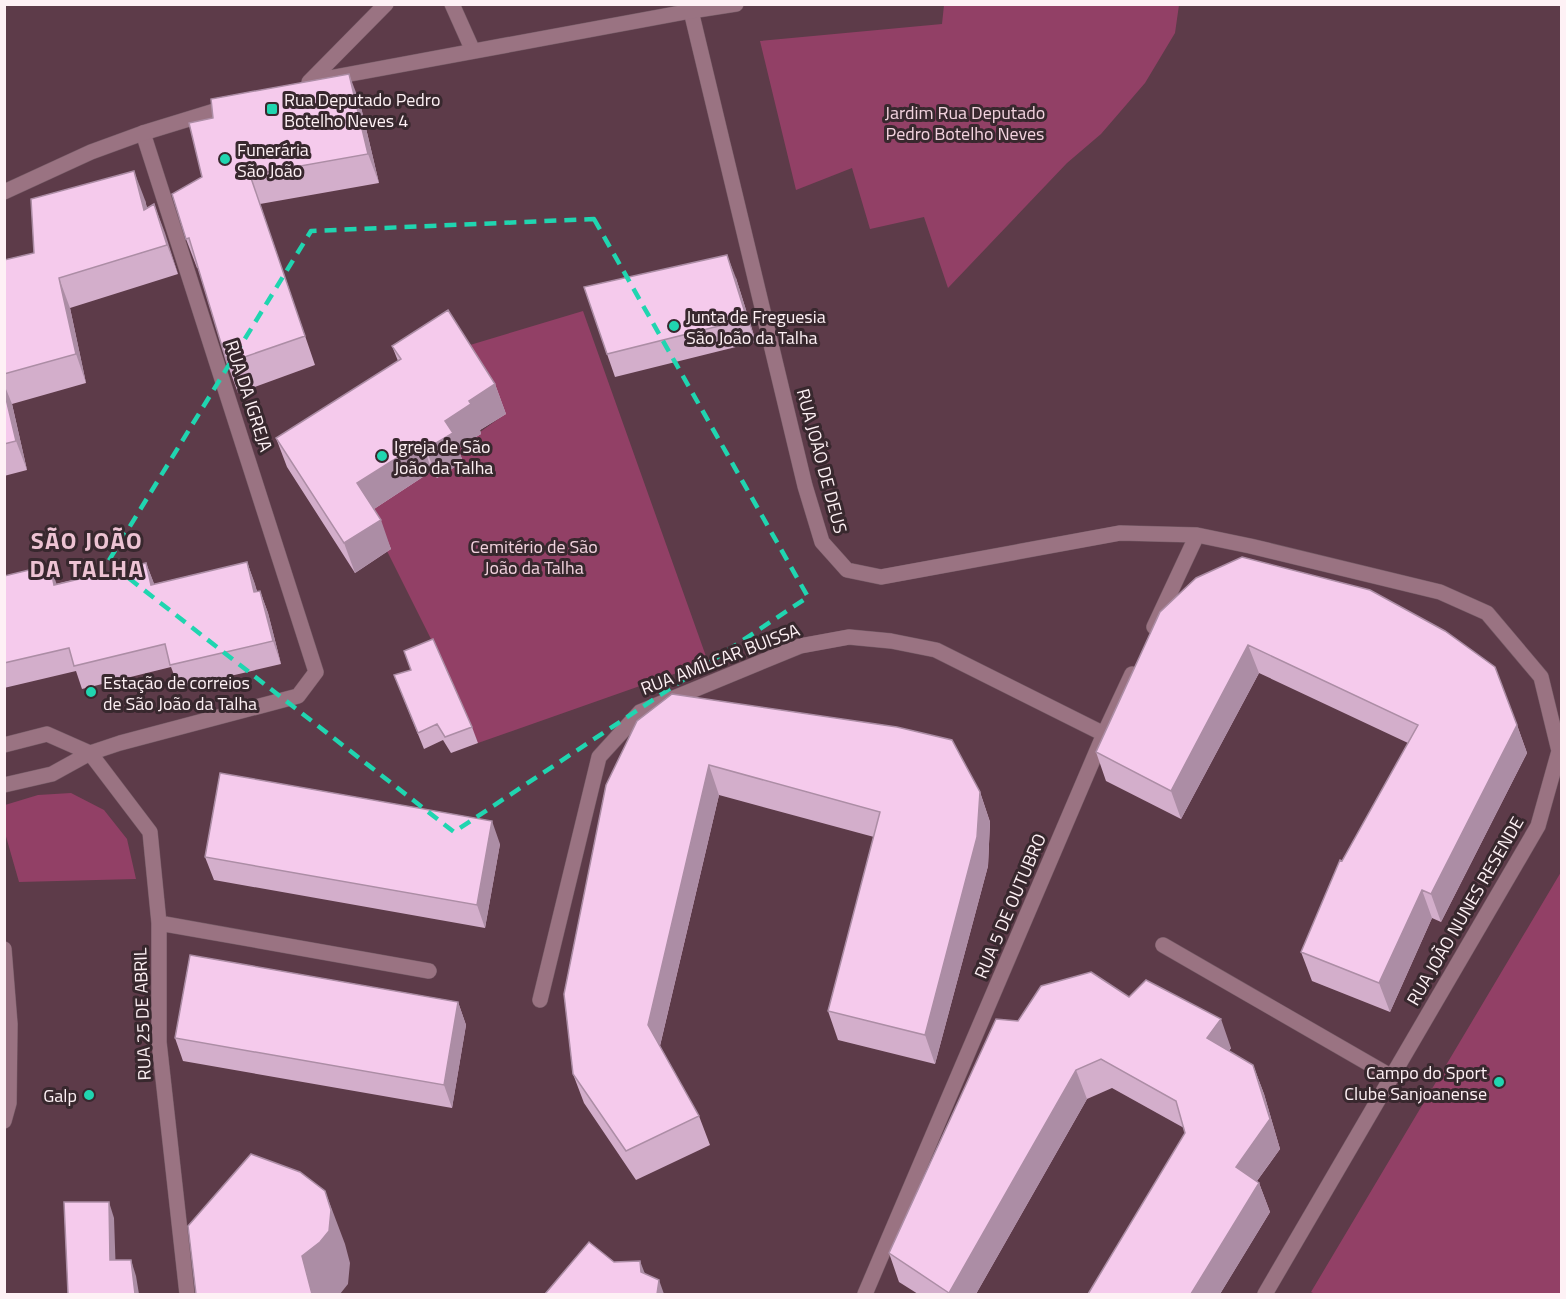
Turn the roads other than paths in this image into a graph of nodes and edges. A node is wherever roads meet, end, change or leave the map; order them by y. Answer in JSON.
{"nodes":[{"id":1,"x":386,"y":4,"type":"edge"},
{"id":2,"x":452,"y":4,"type":"edge"},
{"id":3,"x":736,"y":4,"type":"edge"},
{"id":4,"x":691,"y":11,"type":"junction"},
{"id":5,"x":473,"y":51,"type":"junction"},
{"id":6,"x":242,"y":103,"type":"edge"},
{"id":7,"x":143,"y":133,"type":"junction"},
{"id":8,"x":4,"y":192,"type":"edge"},
{"id":9,"x":1197,"y":535,"type":"junction"},
{"id":10,"x":1148,"y":640,"type":"edge"},
{"id":11,"x":1138,"y":661,"type":"edge"},
{"id":12,"x":1104,"y":734,"type":"junction"},
{"id":13,"x":4,"y":745,"type":"edge"},
{"id":14,"x":90,"y":753,"type":"junction"},
{"id":15,"x":4,"y":785,"type":"edge"},
{"id":16,"x":159,"y":923,"type":"junction"},
{"id":17,"x":1163,"y":945,"type":"dead end"},
{"id":18,"x":4,"y":949,"type":"edge"},
{"id":19,"x":429,"y":971,"type":"dead end"},
{"id":20,"x":540,"y":1000,"type":"dead end"},
{"id":21,"x":1392,"y":1077,"type":"junction"},
{"id":22,"x":4,"y":1121,"type":"edge"},
{"id":23,"x":187,"y":1294,"type":"edge"},
{"id":24,"x":865,"y":1294,"type":"edge"},
{"id":25,"x":1265,"y":1294,"type":"edge"}],
"edges":[{"from":1,"to":5,"type":"street"},
{"from":2,"to":5,"type":"street"},
{"from":3,"to":4,"type":"street"},
{"from":4,"to":5,"type":"street"},
{"from":4,"to":9,"type":"street","name":"RUA JOÃO DE DEUS"},
{"from":6,"to":7,"type":"street"},
{"from":7,"to":8,"type":"street"},
{"from":7,"to":14,"type":"street","name":"RUA DA IGREJA"},
{"from":9,"to":10,"type":"street"},
{"from":9,"to":21,"type":"street","name":"RUA JOÃO NUNES RESENDE"},
{"from":11,"to":12,"type":"street","name":"RUA 5 DE OUTUBRO"},
{"from":12,"to":20,"type":"street","name":"RUA AMÍLCAR BUISSA"},
{"from":12,"to":24,"type":"street","name":"RUA 5 DE OUTUBRO"},
{"from":13,"to":14,"type":"street"},
{"from":14,"to":15,"type":"street"},
{"from":14,"to":16,"type":"street","name":"RUA 25 DE ABRIL"},
{"from":16,"to":19,"type":"street"},
{"from":16,"to":23,"type":"street","name":"RUA 25 DE ABRIL"},
{"from":17,"to":21,"type":"street"},
{"from":18,"to":22,"type":"street"},
{"from":21,"to":25,"type":"street","name":"RUA JOÃO NUNES RESENDE"}]}
